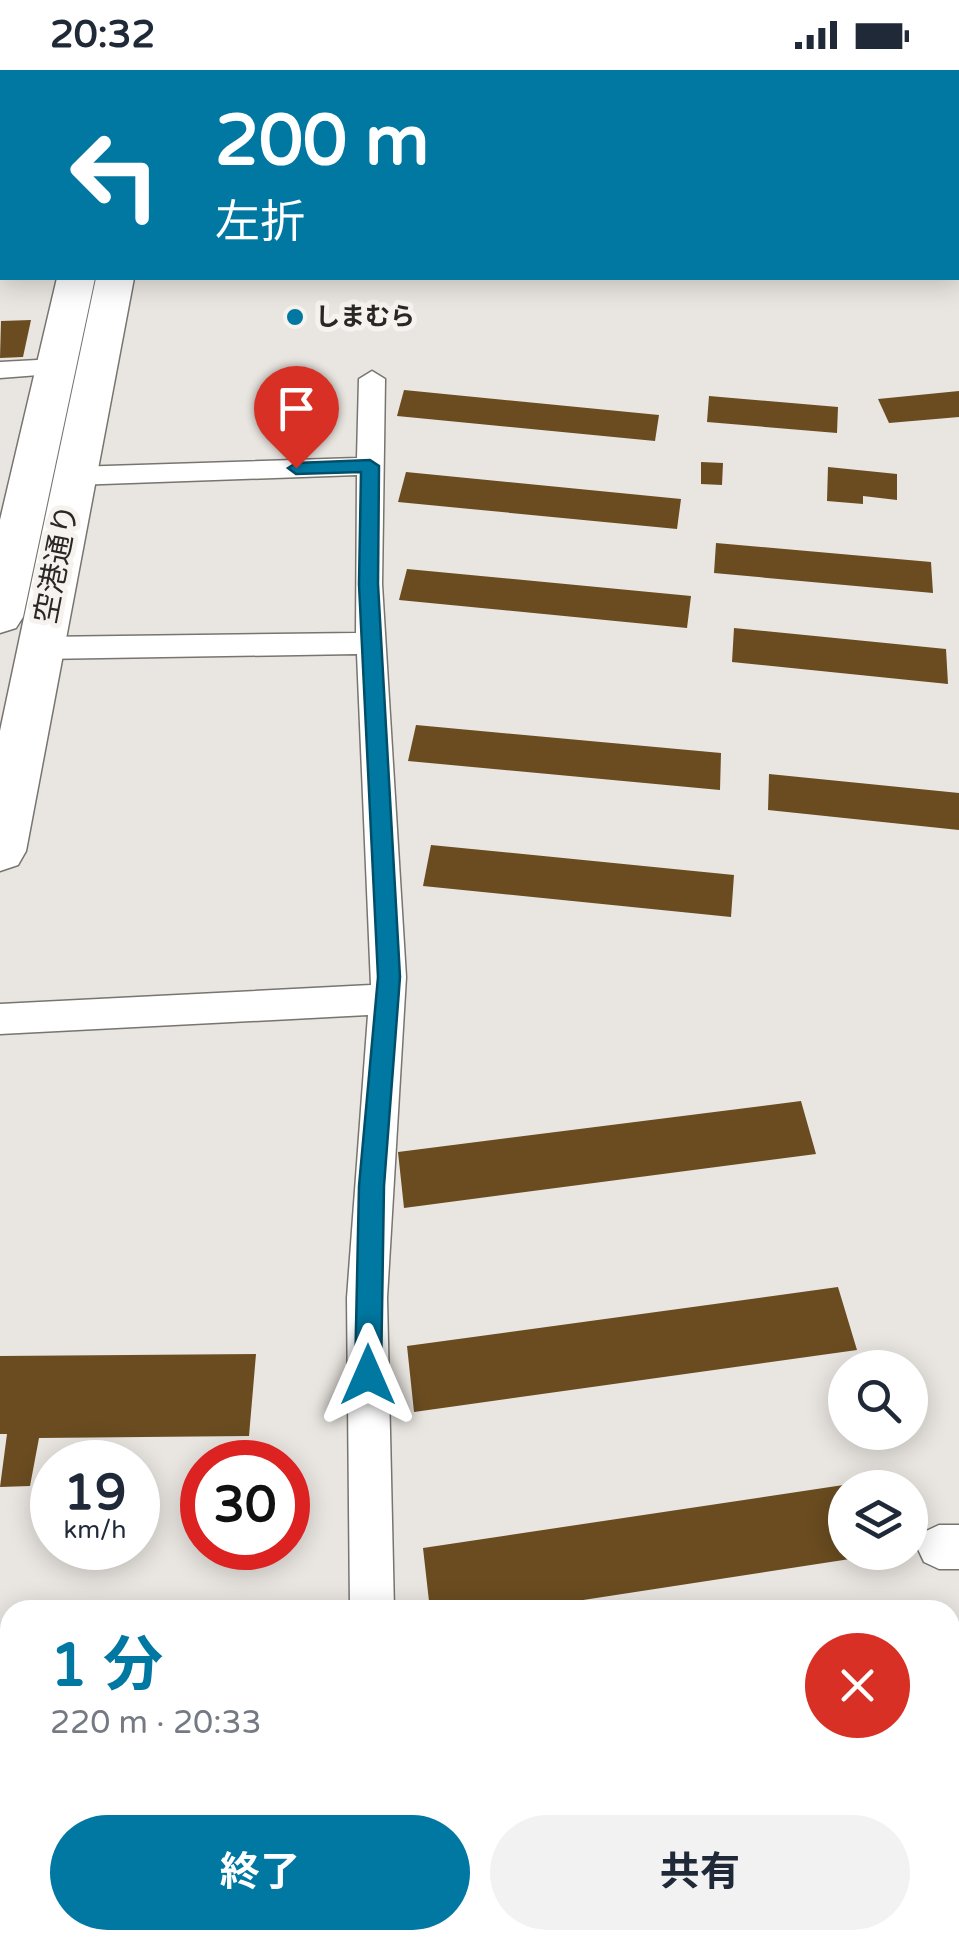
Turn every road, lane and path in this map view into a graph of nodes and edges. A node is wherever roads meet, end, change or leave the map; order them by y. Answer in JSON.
{"nodes":[{"id":1,"x":76,"y":280,"type":"edge"},
{"id":2,"x":115,"y":280,"type":"edge"},
{"id":3,"x":56,"y":368,"type":"junction"},
{"id":4,"x":0,"y":370,"type":"edge"},
{"id":5,"x":372,"y":380,"type":"dead end"},
{"id":6,"x":370,"y":466,"type":"junction"},
{"id":7,"x":75,"y":476,"type":"junction"},
{"id":8,"x":0,"y":617,"type":"edge"},
{"id":9,"x":373,"y":643,"type":"junction"},
{"id":10,"x":40,"y":648,"type":"junction"},
{"id":11,"x":0,"y":851,"type":"edge"},
{"id":12,"x":387,"y":999,"type":"junction"},
{"id":13,"x":0,"y":1019,"type":"edge"},
{"id":14,"x":372,"y":1600,"type":"edge"}],
"edges":[{"from":1,"to":3,"type":"highway","name":"空港通り"},
{"from":2,"to":7,"type":"highway","name":"空港通り"},
{"from":3,"to":4,"type":"street"},
{"from":3,"to":8,"type":"highway","name":"空港通り"},
{"from":5,"to":6,"type":"street"},
{"from":6,"to":7,"type":"street"},
{"from":6,"to":9,"type":"street"},
{"from":7,"to":10,"type":"highway","name":"空港通り"},
{"from":9,"to":10,"type":"street"},
{"from":9,"to":12,"type":"street"},
{"from":10,"to":11,"type":"highway","name":"空港通り"},
{"from":12,"to":13,"type":"street"},
{"from":12,"to":14,"type":"street"}]}
